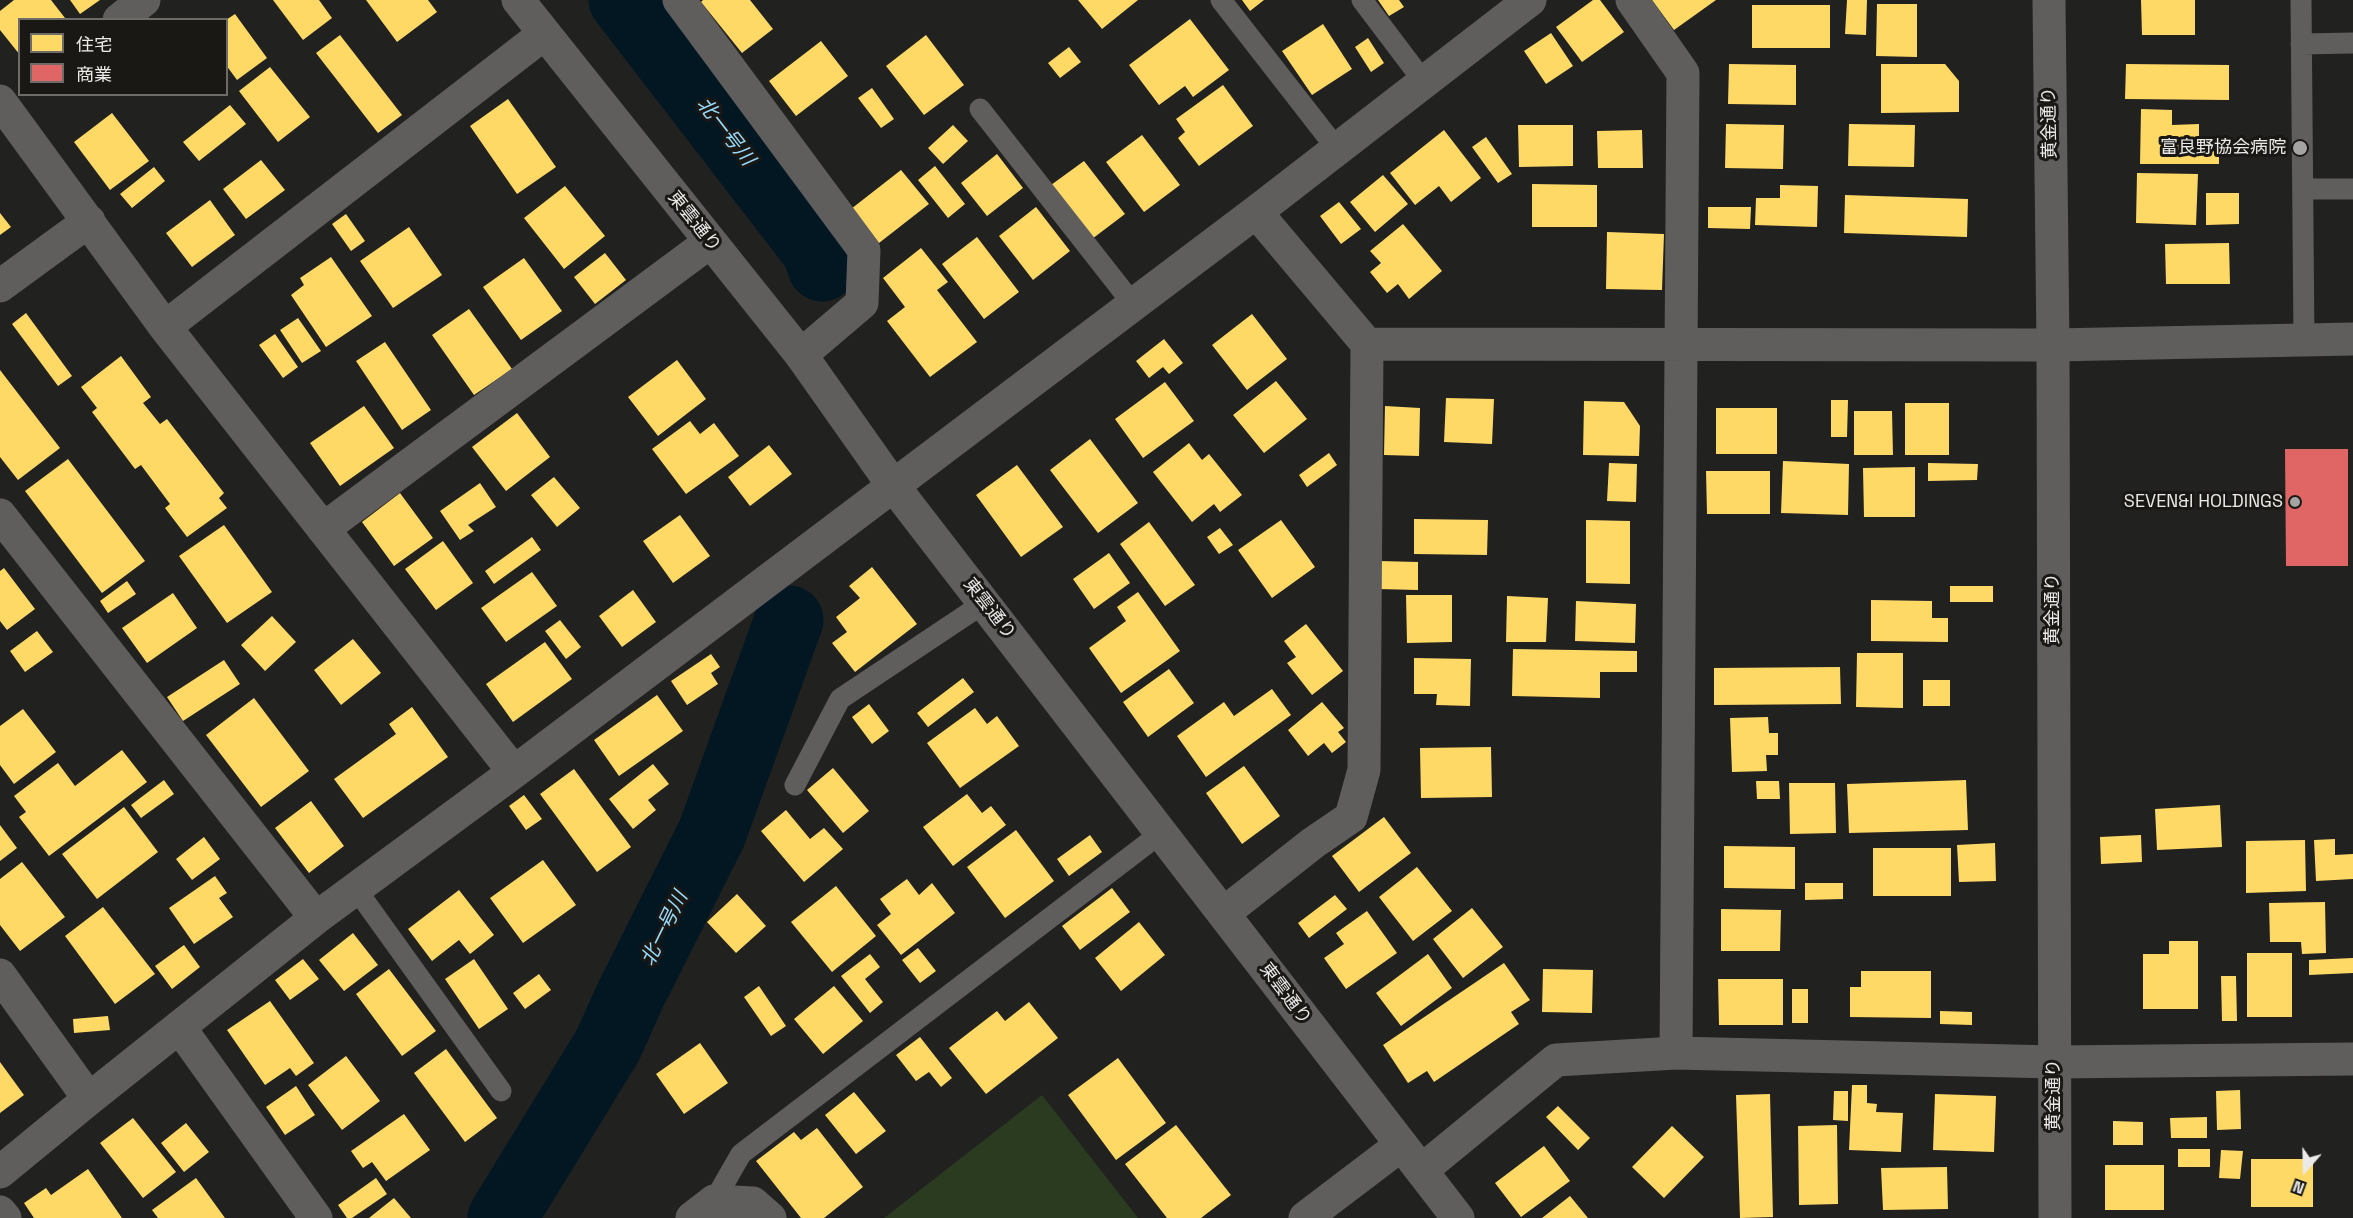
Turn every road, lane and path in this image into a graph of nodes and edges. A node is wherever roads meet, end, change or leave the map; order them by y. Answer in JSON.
{"nodes":[{"id":1,"x":144,"y":0,"type":"edge"},
{"id":2,"x":518,"y":0,"type":"edge"},
{"id":3,"x":679,"y":0,"type":"edge"},
{"id":4,"x":1221,"y":0,"type":"edge"},
{"id":5,"x":1362,"y":0,"type":"edge"},
{"id":6,"x":1530,"y":0,"type":"edge"},
{"id":7,"x":1632,"y":0,"type":"edge"},
{"id":8,"x":2049,"y":0,"type":"edge"},
{"id":9,"x":2301,"y":0,"type":"edge"},
{"id":10,"x":121,"y":18,"type":"edge"},
{"id":11,"x":544,"y":34,"type":"junction"},
{"id":12,"x":2353,"y":43,"type":"edge"},
{"id":13,"x":2301,"y":44,"type":"junction"},
{"id":14,"x":1424,"y":82,"type":"junction"},
{"id":15,"x":8,"y":101,"type":"edge"},
{"id":16,"x":980,"y":109,"type":"dead end"},
{"id":17,"x":1337,"y":149,"type":"junction"},
{"id":18,"x":2303,"y":189,"type":"junction"},
{"id":19,"x":2353,"y":189,"type":"edge"},
{"id":20,"x":1256,"y":212,"type":"junction"},
{"id":21,"x":89,"y":221,"type":"junction"},
{"id":22,"x":711,"y":242,"type":"junction"},
{"id":23,"x":0,"y":286,"type":"edge"},
{"id":24,"x":1133,"y":304,"type":"junction"},
{"id":25,"x":165,"y":327,"type":"junction"},
{"id":26,"x":2353,"y":339,"type":"edge"},
{"id":27,"x":2304,"y":340,"type":"junction"},
{"id":28,"x":1367,"y":344,"type":"junction"},
{"id":29,"x":1681,"y":344,"type":"junction"},
{"id":30,"x":2053,"y":345,"type":"junction"},
{"id":31,"x":801,"y":355,"type":"junction"},
{"id":32,"x":892,"y":484,"type":"junction"},
{"id":33,"x":0,"y":514,"type":"edge"},
{"id":34,"x":323,"y":529,"type":"junction"},
{"id":35,"x":984,"y":603,"type":"junction"},
{"id":36,"x":514,"y":772,"type":"junction"},
{"id":37,"x":795,"y":785,"type":"dead end"},
{"id":38,"x":1161,"y":833,"type":"junction"},
{"id":39,"x":356,"y":889,"type":"junction"},
{"id":40,"x":1224,"y":913,"type":"junction"},
{"id":41,"x":316,"y":918,"type":"junction"},
{"id":42,"x":0,"y":975,"type":"edge"},
{"id":43,"x":180,"y":1028,"type":"junction"},
{"id":44,"x":1676,"y":1053,"type":"junction"},
{"id":45,"x":2353,"y":1059,"type":"edge"},
{"id":46,"x":2054,"y":1062,"type":"junction"},
{"id":47,"x":501,"y":1090,"type":"dead end"},
{"id":48,"x":89,"y":1099,"type":"junction"},
{"id":49,"x":1401,"y":1145,"type":"junction"},
{"id":50,"x":1422,"y":1170,"type":"junction"},
{"id":51,"x":0,"y":1172,"type":"edge"},
{"id":52,"x":703,"y":1209,"type":"edge"},
{"id":53,"x":0,"y":1212,"type":"edge"},
{"id":54,"x":5,"y":1218,"type":"edge"},
{"id":55,"x":316,"y":1218,"type":"edge"},
{"id":56,"x":770,"y":1218,"type":"edge"},
{"id":57,"x":1305,"y":1218,"type":"edge"},
{"id":58,"x":1458,"y":1218,"type":"edge"},
{"id":59,"x":2055,"y":1218,"type":"edge"}],
"edges":[{"from":1,"to":10,"type":"street"},
{"from":2,"to":11,"type":"street","name":"東雲通り"},
{"from":3,"to":31,"type":"street"},
{"from":4,"to":17,"type":"lane"},
{"from":5,"to":14,"type":"lane"},
{"from":6,"to":14,"type":"street"},
{"from":7,"to":29,"type":"street"},
{"from":8,"to":30,"type":"street","name":"黄金通り"},
{"from":9,"to":13,"type":"lane"},
{"from":11,"to":22,"type":"street","name":"東雲通り"},
{"from":11,"to":25,"type":"street"},
{"from":12,"to":13,"type":"lane"},
{"from":13,"to":18,"type":"lane"},
{"from":14,"to":17,"type":"street"},
{"from":15,"to":21,"type":"street"},
{"from":16,"to":24,"type":"lane"},
{"from":17,"to":20,"type":"street"},
{"from":18,"to":19,"type":"lane"},
{"from":18,"to":27,"type":"lane"},
{"from":20,"to":24,"type":"street"},
{"from":20,"to":28,"type":"street"},
{"from":21,"to":23,"type":"street"},
{"from":21,"to":25,"type":"street"},
{"from":22,"to":31,"type":"street","name":"東雲通り"},
{"from":22,"to":34,"type":"street"},
{"from":24,"to":32,"type":"street"},
{"from":25,"to":34,"type":"street"},
{"from":26,"to":27,"type":"street"},
{"from":27,"to":30,"type":"street"},
{"from":28,"to":29,"type":"street"},
{"from":28,"to":40,"type":"street"},
{"from":29,"to":30,"type":"street"},
{"from":29,"to":44,"type":"street"},
{"from":30,"to":46,"type":"street","name":"黄金通り"},
{"from":31,"to":32,"type":"street","name":"東雲通り"},
{"from":32,"to":35,"type":"street","name":"東雲通り"},
{"from":32,"to":36,"type":"street"},
{"from":33,"to":41,"type":"street"},
{"from":34,"to":36,"type":"street"},
{"from":35,"to":37,"type":"lane"},
{"from":35,"to":38,"type":"street","name":"東雲通り"},
{"from":36,"to":39,"type":"street"},
{"from":38,"to":40,"type":"street","name":"東雲通り"},
{"from":38,"to":52,"type":"lane"},
{"from":39,"to":41,"type":"street"},
{"from":39,"to":47,"type":"lane"},
{"from":40,"to":49,"type":"street","name":"東雲通り"},
{"from":41,"to":43,"type":"street"},
{"from":42,"to":48,"type":"street"},
{"from":43,"to":48,"type":"street"},
{"from":43,"to":55,"type":"street"},
{"from":44,"to":46,"type":"street"},
{"from":44,"to":50,"type":"street"},
{"from":45,"to":46,"type":"street"},
{"from":46,"to":59,"type":"street","name":"黄金通り"},
{"from":48,"to":51,"type":"street"},
{"from":49,"to":50,"type":"street","name":"東雲通り"},
{"from":49,"to":57,"type":"street"},
{"from":50,"to":58,"type":"street","name":"東雲通り"},
{"from":52,"to":56,"type":"street"},
{"from":53,"to":54,"type":"street"}]}
